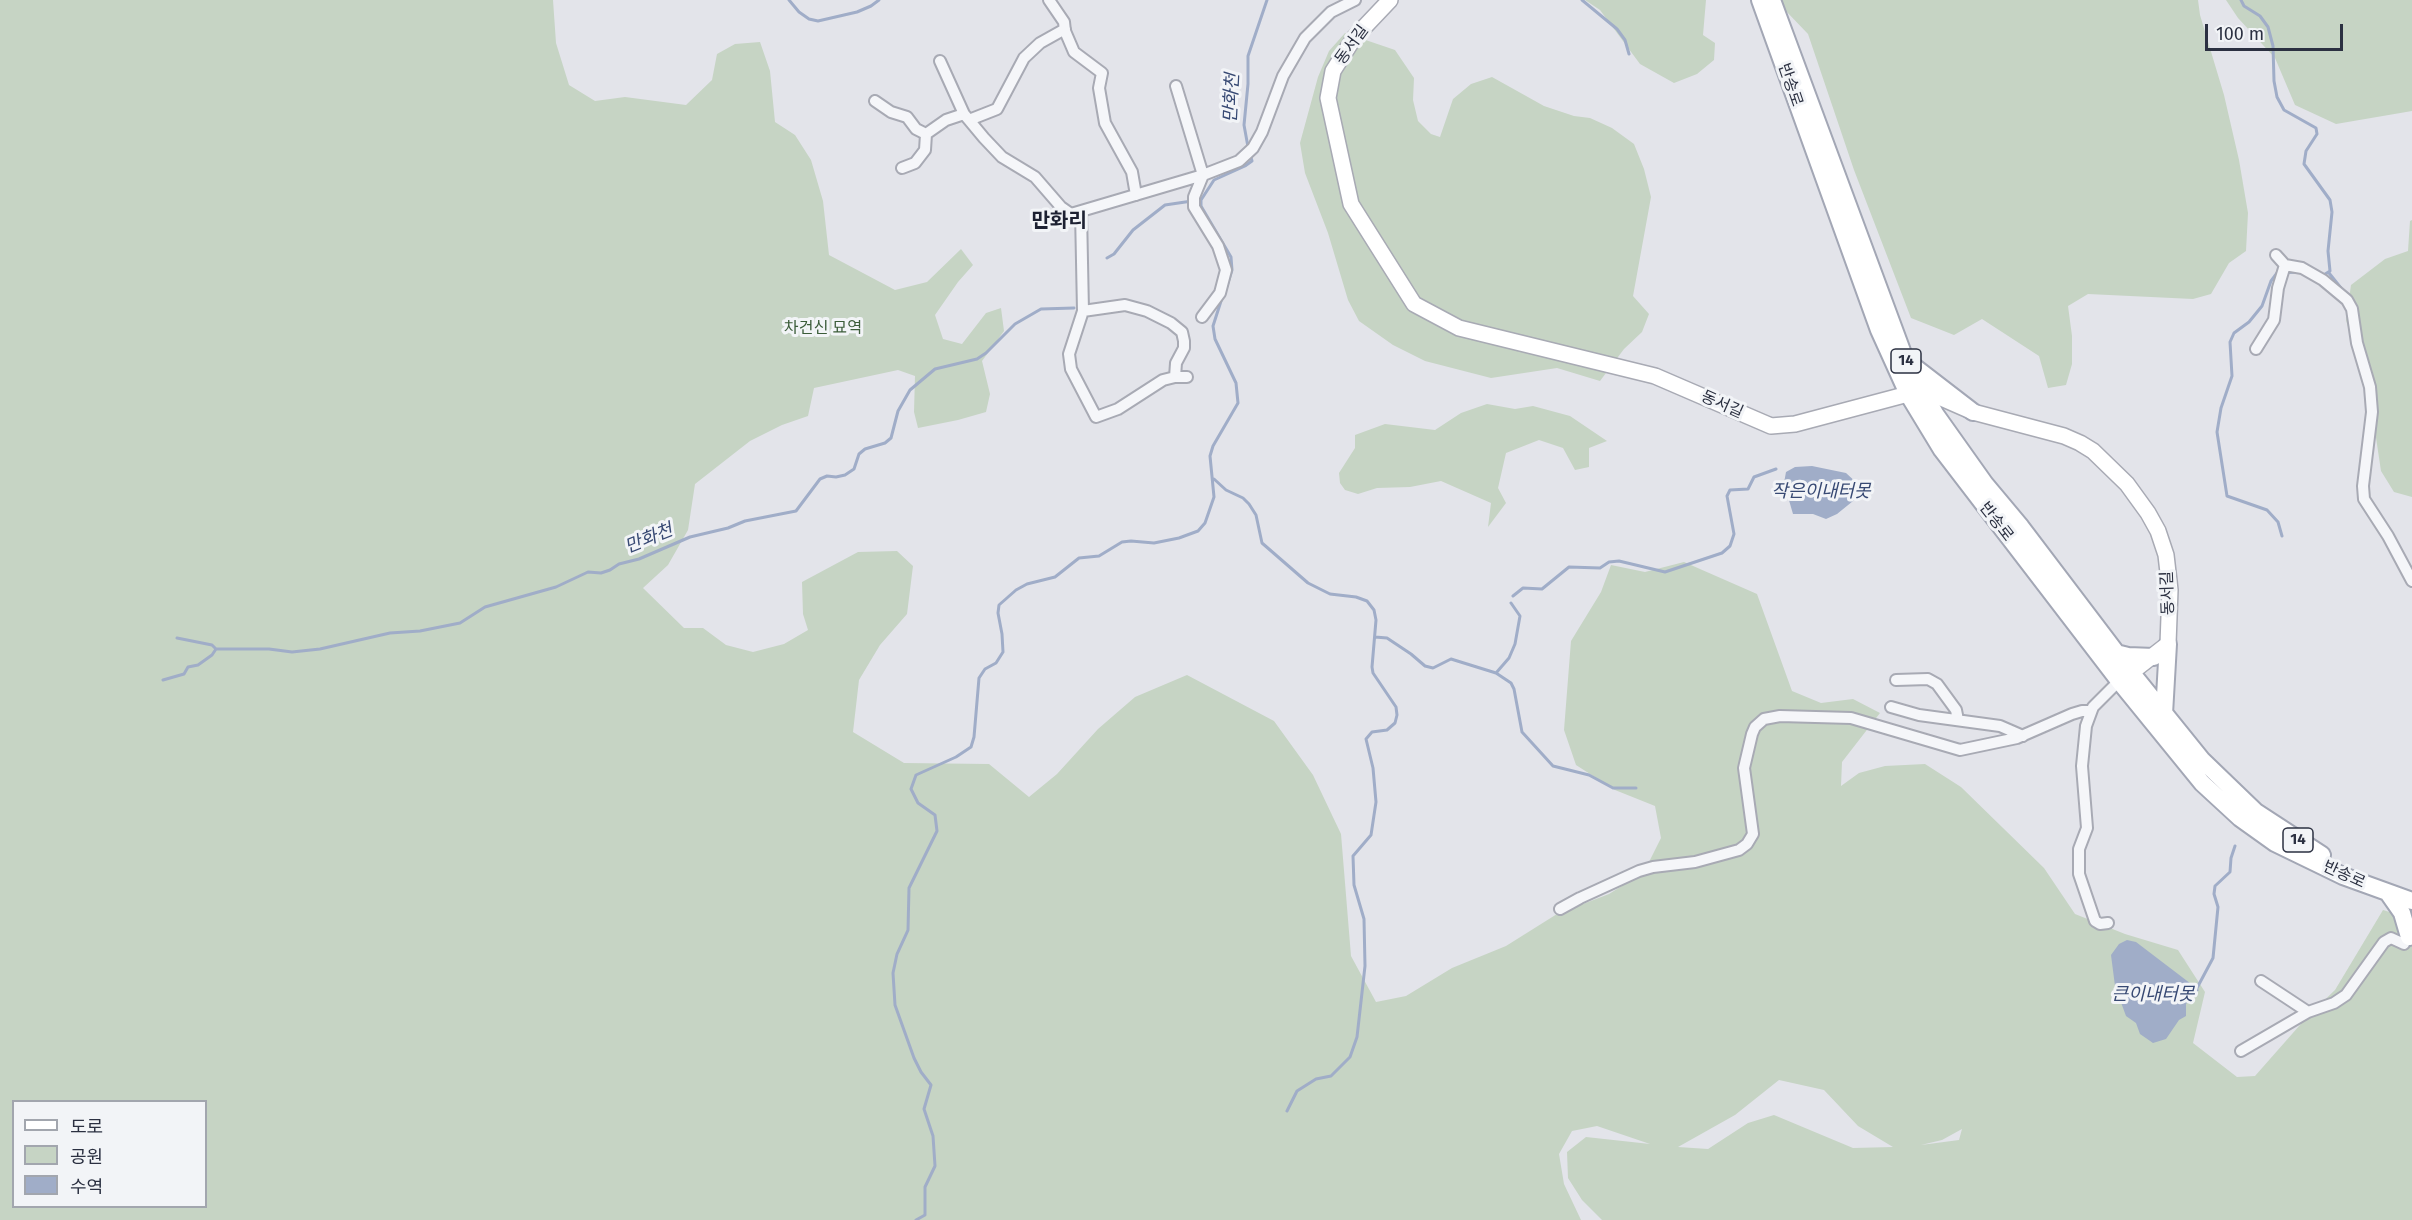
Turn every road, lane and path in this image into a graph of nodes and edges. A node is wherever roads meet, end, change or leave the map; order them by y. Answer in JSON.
{"nodes":[{"id":1,"x":1049,"y":0,"type":"edge"},
{"id":2,"x":1355,"y":0,"type":"edge"},
{"id":3,"x":1760,"y":0,"type":"edge"},
{"id":4,"x":1772,"y":0,"type":"edge"},
{"id":5,"x":1387,"y":2,"type":"edge"},
{"id":6,"x":1065,"y":29,"type":"junction"},
{"id":7,"x":940,"y":61,"type":"dead end"},
{"id":8,"x":1176,"y":86,"type":"dead end"},
{"id":9,"x":875,"y":101,"type":"dead end"},
{"id":10,"x":967,"y":117,"type":"junction"},
{"id":11,"x":926,"y":134,"type":"junction"},
{"id":12,"x":902,"y":168,"type":"dead end"},
{"id":13,"x":1203,"y":175,"type":"junction"},
{"id":14,"x":1136,"y":195,"type":"junction"},
{"id":15,"x":1081,"y":212,"type":"junction"},
{"id":16,"x":2276,"y":255,"type":"dead end"},
{"id":17,"x":2284,"y":271,"type":"junction"},
{"id":18,"x":1083,"y":311,"type":"junction"},
{"id":19,"x":1202,"y":317,"type":"dead end"},
{"id":20,"x":2256,"y":349,"type":"dead end"},
{"id":21,"x":1905,"y":359,"type":"junction"},
{"id":22,"x":1175,"y":377,"type":"junction"},
{"id":23,"x":1187,"y":377,"type":"dead end"},
{"id":24,"x":1915,"y":393,"type":"junction"},
{"id":25,"x":1973,"y":412,"type":"junction"},
{"id":26,"x":1945,"y":429,"type":"junction"},
{"id":27,"x":2412,"y":581,"type":"edge"},
{"id":28,"x":2168,"y":644,"type":"junction"},
{"id":29,"x":2116,"y":653,"type":"junction"},
{"id":30,"x":2154,"y":657,"type":"junction"},
{"id":31,"x":2125,"y":677,"type":"junction"},
{"id":32,"x":1896,"y":680,"type":"dead end"},
{"id":33,"x":1891,"y":707,"type":"dead end"},
{"id":34,"x":2091,"y":711,"type":"junction"},
{"id":35,"x":2156,"y":715,"type":"junction"},
{"id":36,"x":1958,"y":720,"type":"junction"},
{"id":37,"x":2023,"y":736,"type":"junction"},
{"id":38,"x":2412,"y":891,"type":"edge"},
{"id":39,"x":2388,"y":893,"type":"junction"},
{"id":40,"x":2412,"y":901,"type":"edge"},
{"id":41,"x":1560,"y":909,"type":"dead end"},
{"id":42,"x":2108,"y":923,"type":"dead end"},
{"id":43,"x":2408,"y":939,"type":"edge"},
{"id":44,"x":2262,"y":981,"type":"dead end"},
{"id":45,"x":2308,"y":1012,"type":"junction"},
{"id":46,"x":2241,"y":1051,"type":"dead end"}],
"edges":[{"from":1,"to":6,"type":"street"},
{"from":2,"to":13,"type":"street","name":"동서길"},
{"from":3,"to":24,"type":"main road","name":"반송로","number":"14"},
{"from":4,"to":21,"type":"main road","name":"반송로","number":"14"},
{"from":5,"to":24,"type":"street","name":"동서길"},
{"from":6,"to":10,"type":"street"},
{"from":6,"to":14,"type":"street"},
{"from":7,"to":10,"type":"street"},
{"from":8,"to":13,"type":"street"},
{"from":9,"to":11,"type":"street"},
{"from":10,"to":11,"type":"street"},
{"from":10,"to":15,"type":"street"},
{"from":11,"to":12,"type":"street"},
{"from":13,"to":14,"type":"street","name":"동서길"},
{"from":13,"to":19,"type":"street"},
{"from":14,"to":15,"type":"street","name":"동서길"},
{"from":15,"to":18,"type":"street"},
{"from":16,"to":17,"type":"street"},
{"from":17,"to":20,"type":"street"},
{"from":17,"to":27,"type":"street"},
{"from":18,"to":22,"type":"street"},
{"from":18,"to":22,"type":"street"},
{"from":21,"to":24,"type":"main road","name":"반송로","number":"14"},
{"from":21,"to":25,"type":"main road"},
{"from":22,"to":23,"type":"street"},
{"from":24,"to":25,"type":"street","name":"동서길"},
{"from":24,"to":26,"type":"main road","name":"반송로","number":"14"},
{"from":24,"to":31,"type":"main road","name":"반송로","number":"14"},
{"from":25,"to":26,"type":"main road"},
{"from":25,"to":28,"type":"street","name":"동서길"},
{"from":26,"to":29,"type":"main road","name":"반송로","number":"14"},
{"from":28,"to":30,"type":"street"},
{"from":28,"to":35,"type":"main road"},
{"from":29,"to":30,"type":"main road"},
{"from":29,"to":31,"type":"main road","name":"반송로","number":"14"},
{"from":30,"to":31,"type":"street"},
{"from":31,"to":34,"type":"street"},
{"from":31,"to":35,"type":"main road","name":"반송로","number":"14"},
{"from":32,"to":36,"type":"street"},
{"from":33,"to":36,"type":"street"},
{"from":34,"to":37,"type":"street"},
{"from":34,"to":42,"type":"street"},
{"from":35,"to":38,"type":"main road","name":"반송로","number":"14"},
{"from":35,"to":39,"type":"main road","name":"반송로","number":"14"},
{"from":36,"to":37,"type":"street"},
{"from":37,"to":41,"type":"street"},
{"from":39,"to":40,"type":"main road","name":"반송로","number":"14"},
{"from":39,"to":43,"type":"main road"},
{"from":43,"to":45,"type":"street"},
{"from":44,"to":45,"type":"street"},
{"from":45,"to":46,"type":"street"}]}
